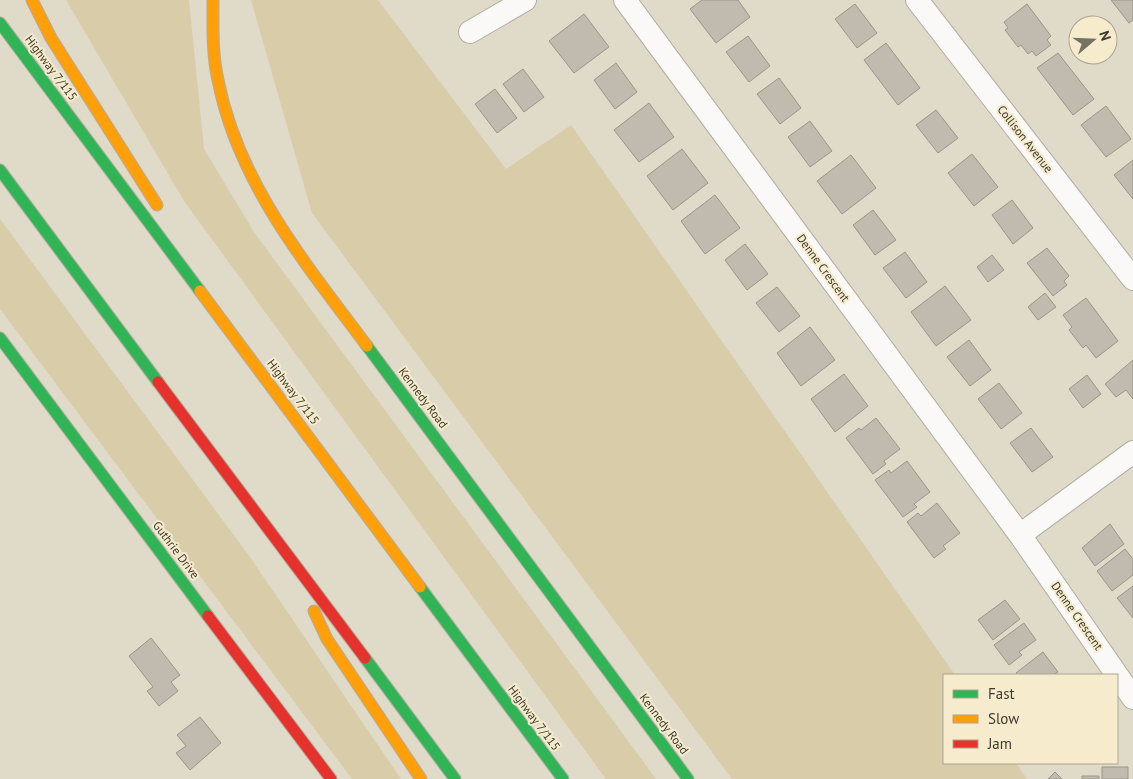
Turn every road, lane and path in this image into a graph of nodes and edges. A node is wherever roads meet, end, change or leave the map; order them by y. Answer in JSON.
{"nodes":[{"id":1,"x":32,"y":0,"type":"edge"},
{"id":2,"x":213,"y":0,"type":"edge"},
{"id":3,"x":525,"y":0,"type":"edge"},
{"id":4,"x":625,"y":0,"type":"edge"},
{"id":5,"x":918,"y":0,"type":"edge"},
{"id":6,"x":0,"y":23,"type":"edge"},
{"id":7,"x":470,"y":32,"type":"dead end"},
{"id":8,"x":0,"y":170,"type":"edge"},
{"id":9,"x":165,"y":218,"type":"dead end"},
{"id":10,"x":190,"y":259,"type":"dead end"},
{"id":11,"x":1133,"y":279,"type":"edge"},
{"id":12,"x":0,"y":338,"type":"edge"},
{"id":13,"x":315,"y":444,"type":"junction"},
{"id":14,"x":1133,"y":452,"type":"edge"},
{"id":15,"x":1020,"y":535,"type":"junction"},
{"id":16,"x":288,"y":556,"type":"junction"},
{"id":17,"x":1116,"y":674,"type":"edge"},
{"id":18,"x":1118,"y":676,"type":"edge"},
{"id":19,"x":1133,"y":698,"type":"edge"},
{"id":20,"x":331,"y":779,"type":"edge"},
{"id":21,"x":421,"y":779,"type":"edge"},
{"id":22,"x":455,"y":779,"type":"edge"},
{"id":23,"x":563,"y":779,"type":"edge"},
{"id":24,"x":688,"y":779,"type":"edge"}],
"edges":[{"from":1,"to":9,"type":"main road"},
{"from":2,"to":24,"type":"main road","name":"Kennedy Road"},
{"from":3,"to":7,"type":"street"},
{"from":4,"to":15,"type":"street","name":"Denne Crescent"},
{"from":5,"to":11,"type":"street","name":"Collison Avenue"},
{"from":6,"to":13,"type":"main road","name":"Highway 7/115"},
{"from":8,"to":16,"type":"main road"},
{"from":10,"to":13,"type":"main road"},
{"from":12,"to":20,"type":"main road","name":"Guthrie Drive"},
{"from":13,"to":23,"type":"main road","name":"Highway 7/115"},
{"from":14,"to":15,"type":"street"},
{"from":15,"to":17,"type":"street","name":"Denne Crescent"},
{"from":16,"to":21,"type":"main road"},
{"from":16,"to":22,"type":"main road"},
{"from":18,"to":19,"type":"street","name":"Denne Crescent"}]}
